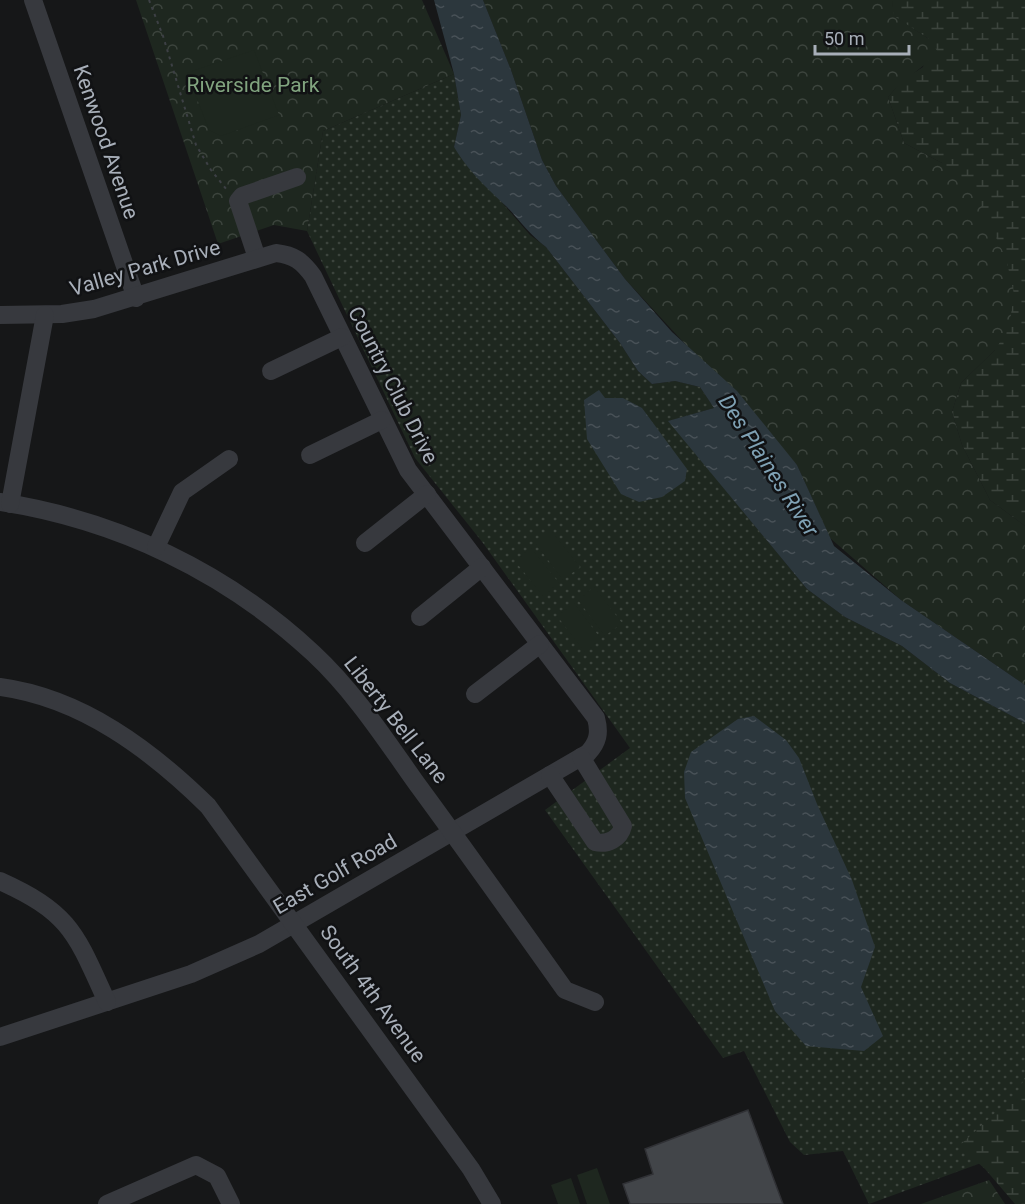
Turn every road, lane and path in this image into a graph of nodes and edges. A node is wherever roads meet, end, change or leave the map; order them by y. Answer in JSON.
{"nodes":[{"id":1,"x":33,"y":0,"type":"edge"},
{"id":2,"x":149,"y":0,"type":"edge"},
{"id":3,"x":297,"y":177,"type":"dead end"},
{"id":4,"x":238,"y":201,"type":"junction"},
{"id":5,"x":261,"y":256,"type":"junction"},
{"id":6,"x":136,"y":298,"type":"junction"},
{"id":7,"x":0,"y":315,"type":"edge"},
{"id":8,"x":45,"y":315,"type":"junction"},
{"id":9,"x":342,"y":336,"type":"junction"},
{"id":10,"x":271,"y":371,"type":"dead end"},
{"id":11,"x":382,"y":420,"type":"junction"},
{"id":12,"x":310,"y":455,"type":"dead end"},
{"id":13,"x":229,"y":459,"type":"dead end"},
{"id":14,"x":427,"y":494,"type":"junction"},
{"id":15,"x":5,"y":503,"type":"edge"},
{"id":16,"x":365,"y":543,"type":"dead end"},
{"id":17,"x":156,"y":547,"type":"junction"},
{"id":18,"x":482,"y":567,"type":"junction"},
{"id":19,"x":420,"y":616,"type":"dead end"},
{"id":20,"x":540,"y":644,"type":"junction"},
{"id":21,"x":561,"y":671,"type":"joint"},
{"id":22,"x":0,"y":687,"type":"edge"},
{"id":23,"x":475,"y":694,"type":"dead end"},
{"id":24,"x":581,"y":757,"type":"junction"},
{"id":25,"x":550,"y":775,"type":"junction"},
{"id":26,"x":452,"y":832,"type":"junction"},
{"id":27,"x":0,"y":881,"type":"edge"},
{"id":28,"x":295,"y":924,"type":"junction"},
{"id":29,"x":107,"y":1002,"type":"junction"},
{"id":30,"x":595,"y":1002,"type":"dead end"},
{"id":31,"x":0,"y":1037,"type":"edge"},
{"id":32,"x":107,"y":1204,"type":"edge"},
{"id":33,"x":231,"y":1204,"type":"edge"},
{"id":34,"x":492,"y":1204,"type":"edge"}],
"edges":[{"from":1,"to":6,"type":"street","name":"Kenwood Avenue"},
{"from":2,"to":4,"type":"path"},
{"from":3,"to":4,"type":"street"},
{"from":4,"to":5,"type":"street"},
{"from":5,"to":6,"type":"street","name":"Valley Park Drive"},
{"from":5,"to":9,"type":"street","name":"Country Club Drive"},
{"from":6,"to":8,"type":"street","name":"Valley Park Drive"},
{"from":7,"to":8,"type":"street","name":"Valley Park Drive"},
{"from":8,"to":15,"type":"street"},
{"from":9,"to":10,"type":"street"},
{"from":9,"to":11,"type":"street","name":"Country Club Drive"},
{"from":11,"to":12,"type":"street"},
{"from":11,"to":14,"type":"street","name":"Country Club Drive"},
{"from":13,"to":17,"type":"street"},
{"from":14,"to":16,"type":"street"},
{"from":14,"to":18,"type":"street","name":"Country Club Drive"},
{"from":15,"to":17,"type":"street","name":"Liberty Bell Lane"},
{"from":17,"to":26,"type":"street","name":"Liberty Bell Lane"},
{"from":18,"to":19,"type":"street"},
{"from":18,"to":20,"type":"street","name":"Country Club Drive"},
{"from":20,"to":21,"type":"street","name":"Country Club Drive"},
{"from":20,"to":23,"type":"street"},
{"from":21,"to":24,"type":"street","name":"East Golf Road"},
{"from":22,"to":28,"type":"street","name":"South 4th Avenue"},
{"from":24,"to":25,"type":"street","name":"East Golf Road"},
{"from":24,"to":25,"type":"street"},
{"from":25,"to":26,"type":"street","name":"East Golf Road"},
{"from":26,"to":28,"type":"street","name":"East Golf Road"},
{"from":26,"to":30,"type":"street","name":"Liberty Bell Lane"},
{"from":27,"to":29,"type":"street"},
{"from":28,"to":29,"type":"street","name":"East Golf Road"},
{"from":28,"to":34,"type":"street","name":"South 4th Avenue"},
{"from":29,"to":31,"type":"street","name":"East Golf Road"},
{"from":32,"to":33,"type":"street"}]}
